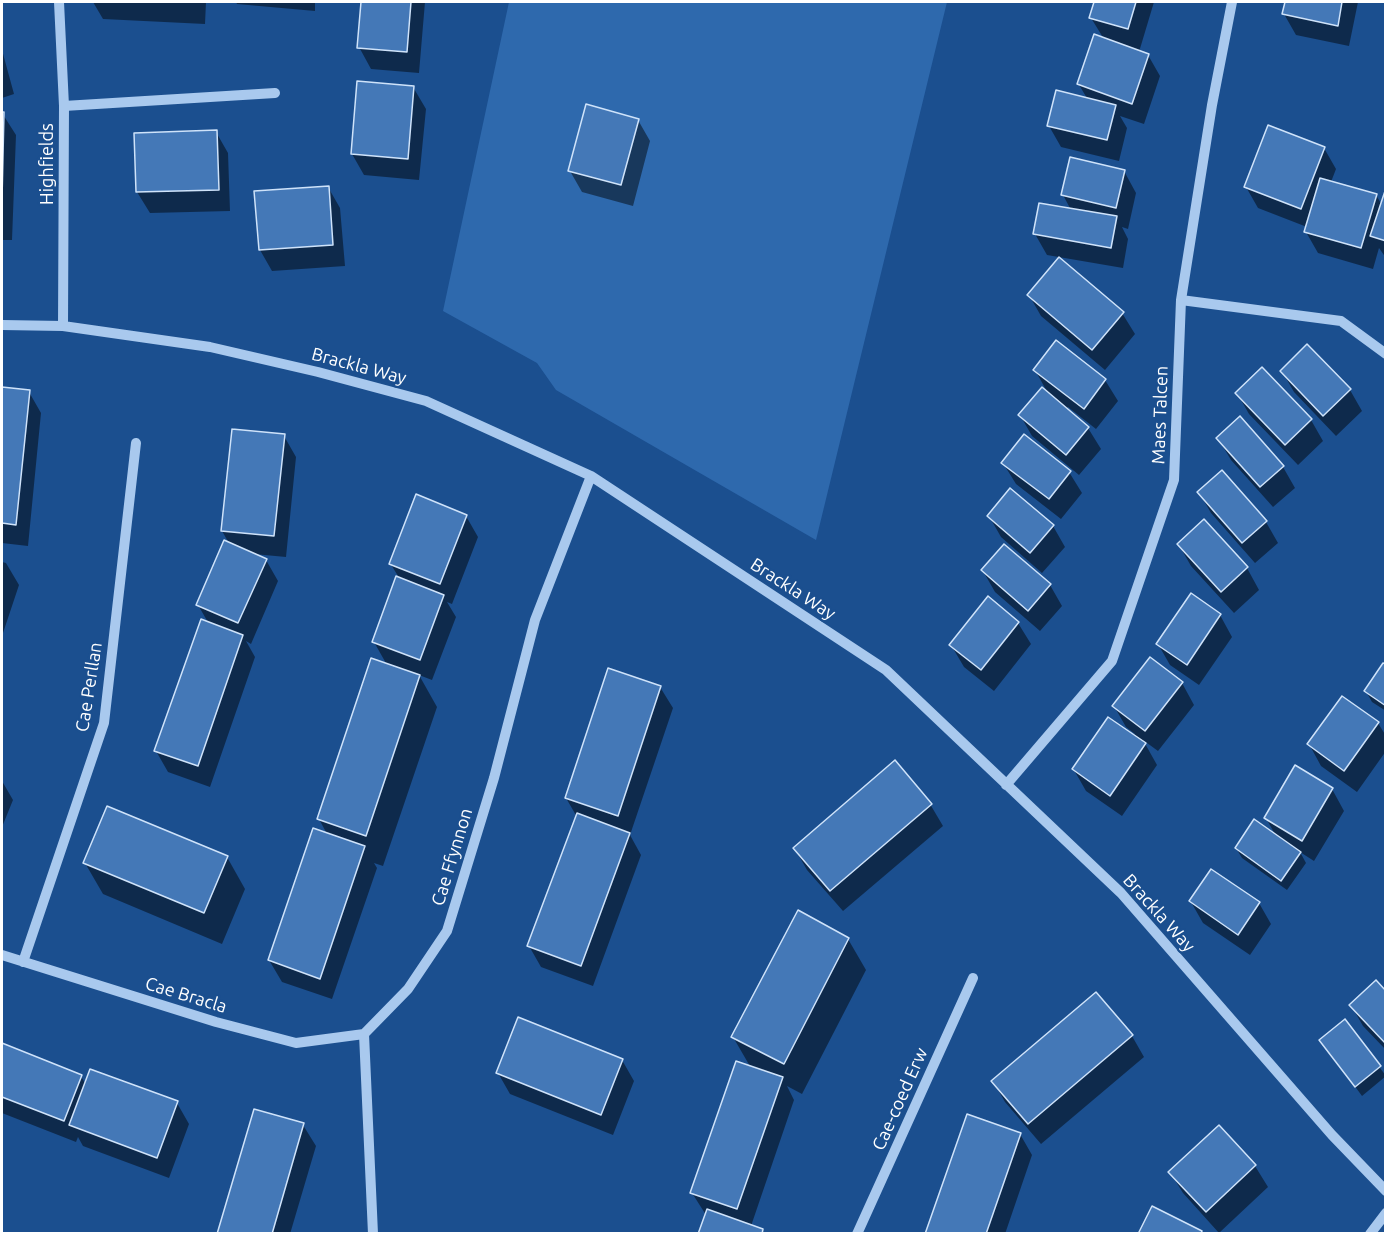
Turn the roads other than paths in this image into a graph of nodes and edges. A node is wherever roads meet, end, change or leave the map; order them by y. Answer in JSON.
{"nodes":[{"id":1,"x":59,"y":2,"type":"edge"},
{"id":2,"x":1232,"y":2,"type":"edge"},
{"id":3,"x":274,"y":93,"type":"dead end"},
{"id":4,"x":64,"y":106,"type":"junction"},
{"id":5,"x":1181,"y":300,"type":"junction"},
{"id":6,"x":2,"y":325,"type":"edge"},
{"id":7,"x":63,"y":326,"type":"junction"},
{"id":8,"x":1386,"y":354,"type":"edge"},
{"id":9,"x":136,"y":443,"type":"dead end"},
{"id":10,"x":591,"y":476,"type":"junction"},
{"id":11,"x":1006,"y":784,"type":"junction"},
{"id":12,"x":2,"y":955,"type":"edge"},
{"id":13,"x":23,"y":962,"type":"junction"},
{"id":14,"x":973,"y":978,"type":"dead end"},
{"id":15,"x":364,"y":1034,"type":"junction"},
{"id":16,"x":1386,"y":1191,"type":"edge"},
{"id":17,"x":1386,"y":1214,"type":"edge"},
{"id":18,"x":374,"y":1233,"type":"edge"},
{"id":19,"x":857,"y":1233,"type":"edge"},
{"id":20,"x":1370,"y":1233,"type":"edge"}],
"edges":[{"from":1,"to":4,"type":"street","name":"Highfields"},
{"from":2,"to":5,"type":"street","name":"Maes Talcen"},
{"from":3,"to":4,"type":"street"},
{"from":4,"to":7,"type":"street","name":"Highfields"},
{"from":5,"to":8,"type":"street"},
{"from":5,"to":11,"type":"street","name":"Maes Talcen"},
{"from":6,"to":7,"type":"street","name":"Brackla Way"},
{"from":7,"to":10,"type":"street","name":"Brackla Way"},
{"from":9,"to":13,"type":"street","name":"Cae Perllan"},
{"from":10,"to":11,"type":"street","name":"Brackla Way"},
{"from":10,"to":15,"type":"street","name":"Cae Ffynnon"},
{"from":11,"to":16,"type":"street","name":"Brackla Way"},
{"from":12,"to":13,"type":"street","name":"Cae Bracla"},
{"from":13,"to":15,"type":"street","name":"Cae Bracla"},
{"from":14,"to":19,"type":"street","name":"Cae-coed Erw"},
{"from":15,"to":18,"type":"street"},
{"from":17,"to":20,"type":"street"}]}
